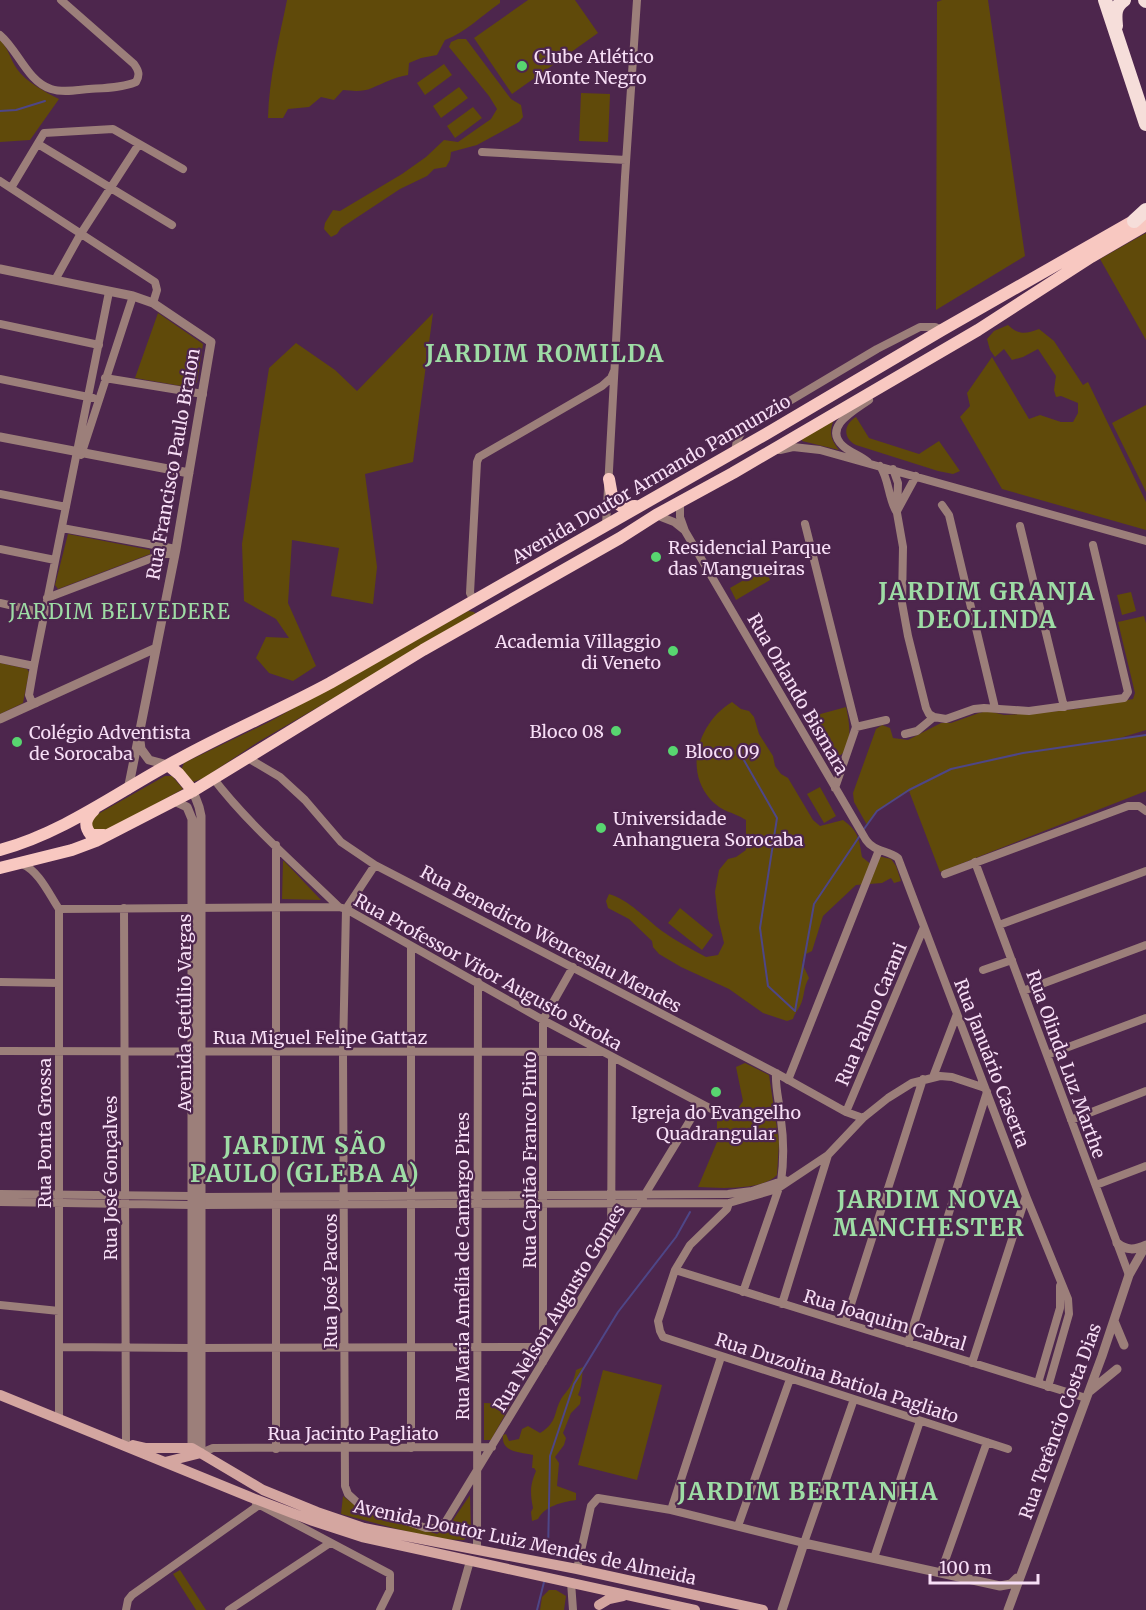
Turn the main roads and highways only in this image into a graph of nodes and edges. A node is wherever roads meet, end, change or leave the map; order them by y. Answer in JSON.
{"nodes":[{"id":1,"x":1105,"y":0,"type":"edge"},
{"id":2,"x":1124,"y":0,"type":"edge"},
{"id":3,"x":1118,"y":40,"type":"junction"},
{"id":4,"x":1146,"y":124,"type":"edge"},
{"id":5,"x":1146,"y":210,"type":"edge"},
{"id":6,"x":1142,"y":220,"type":"edge"},
{"id":7,"x":972,"y":313,"type":"junction"},
{"id":8,"x":955,"y":322,"type":"junction"},
{"id":9,"x":978,"y":330,"type":"junction"},
{"id":10,"x":961,"y":340,"type":"junction"},
{"id":11,"x":707,"y":467,"type":"junction"},
{"id":12,"x":693,"y":475,"type":"junction"},
{"id":13,"x":609,"y":479,"type":"road end"},
{"id":14,"x":717,"y":482,"type":"junction"},
{"id":15,"x":698,"y":492,"type":"junction"},
{"id":16,"x":640,"y":506,"type":"junction"},
{"id":17,"x":606,"y":525,"type":"junction"},
{"id":18,"x":595,"y":552,"type":"junction"},
{"id":19,"x":474,"y":601,"type":"junction"},
{"id":20,"x":485,"y":615,"type":"junction"},
{"id":21,"x":168,"y":765,"type":"junction"},
{"id":22,"x":193,"y":791,"type":"junction"},
{"id":23,"x":97,"y":807,"type":"junction"},
{"id":24,"x":109,"y":835,"type":"junction"},
{"id":25,"x":0,"y":850,"type":"edge"},
{"id":26,"x":0,"y":868,"type":"edge"},
{"id":27,"x":0,"y":1395,"type":"edge"},
{"id":28,"x":123,"y":1444,"type":"junction"},
{"id":29,"x":202,"y":1453,"type":"junction"},
{"id":30,"x":165,"y":1462,"type":"junction"},
{"id":31,"x":197,"y":1474,"type":"junction"},
{"id":32,"x":589,"y":1572,"type":"junction"},
{"id":33,"x":601,"y":1575,"type":"junction"},
{"id":34,"x":571,"y":1582,"type":"junction"},
{"id":35,"x":606,"y":1590,"type":"junction"},
{"id":36,"x":632,"y":1596,"type":"junction"},
{"id":37,"x":597,"y":1608,"type":"edge"},
{"id":38,"x":695,"y":1610,"type":"edge"},
{"id":39,"x":763,"y":1610,"type":"edge"}],
"edges":[{"from":1,"to":3,"type":"highway"},
{"from":2,"to":3,"type":"highway"},
{"from":3,"to":4,"type":"highway"},
{"from":5,"to":6,"type":"highway"},
{"from":6,"to":7,"type":"main road","name":"Avenida Doutor Armando Pannunzio"},
{"from":6,"to":9,"type":"main road","name":"Avenida Doutor Armando Pannunzio"},
{"from":7,"to":8,"type":"main road","name":"Avenida Doutor Armando Pannunzio"},
{"from":7,"to":9,"type":"main road"},
{"from":8,"to":10,"type":"main road"},
{"from":8,"to":11,"type":"main road","name":"Avenida Doutor Armando Pannunzio"},
{"from":9,"to":10,"type":"main road","name":"Avenida Doutor Armando Pannunzio"},
{"from":10,"to":14,"type":"main road","name":"Avenida Doutor Armando Pannunzio"},
{"from":11,"to":12,"type":"main road","name":"Avenida Doutor Armando Pannunzio"},
{"from":11,"to":14,"type":"main road"},
{"from":12,"to":15,"type":"main road"},
{"from":12,"to":16,"type":"main road","name":"Avenida Doutor Armando Pannunzio"},
{"from":13,"to":16,"type":"main road"},
{"from":14,"to":15,"type":"main road","name":"Avenida Doutor Armando Pannunzio"},
{"from":15,"to":18,"type":"main road","name":"Avenida Doutor Armando Pannunzio"},
{"from":16,"to":17,"type":"main road","name":"Avenida Doutor Armando Pannunzio"},
{"from":17,"to":18,"type":"main road"},
{"from":17,"to":19,"type":"main road","name":"Avenida Doutor Armando Pannunzio"},
{"from":18,"to":20,"type":"main road","name":"Avenida Doutor Armando Pannunzio"},
{"from":19,"to":20,"type":"main road"},
{"from":19,"to":21,"type":"main road","name":"Avenida Doutor Armando Pannunzio"},
{"from":20,"to":22,"type":"main road","name":"Avenida Doutor Armando Pannunzio"},
{"from":21,"to":22,"type":"main road"},
{"from":21,"to":23,"type":"main road","name":"Avenida Doutor Armando Pannunzio"},
{"from":22,"to":24,"type":"main road","name":"Avenida Doutor Armando Pannunzio"},
{"from":23,"to":24,"type":"main road"},
{"from":23,"to":25,"type":"main road","name":"Avenida Doutor Armando Pannunzio"},
{"from":24,"to":26,"type":"main road","name":"Avenida Doutor Armando Pannunzio"},
{"from":27,"to":28,"type":"main road","name":"Avenida Doutor Luiz Mendes de Almeida"},
{"from":28,"to":29,"type":"main road","name":"Avenida Doutor Luiz Mendes de Almeida"},
{"from":28,"to":30,"type":"main road","name":"Avenida Doutor Luiz Mendes de Almeida"},
{"from":29,"to":30,"type":"main road"},
{"from":29,"to":31,"type":"main road"},
{"from":29,"to":32,"type":"main road","name":"Avenida Doutor Luiz Mendes de Almeida"},
{"from":30,"to":31,"type":"main road","name":"Avenida Doutor Luiz Mendes de Almeida"},
{"from":31,"to":34,"type":"main road","name":"Avenida Doutor Luiz Mendes de Almeida"},
{"from":32,"to":33,"type":"main road","name":"Avenida Doutor Luiz Mendes de Almeida"},
{"from":32,"to":34,"type":"main road"},
{"from":33,"to":35,"type":"main road"},
{"from":33,"to":39,"type":"main road","name":"Avenida Doutor Luiz Mendes de Almeida"},
{"from":34,"to":35,"type":"main road","name":"Avenida Doutor Luiz Mendes de Almeida"},
{"from":35,"to":36,"type":"main road","name":"Avenida Doutor Luiz Mendes de Almeida"},
{"from":36,"to":37,"type":"main road"},
{"from":36,"to":38,"type":"main road","name":"Avenida Doutor Luiz Mendes de Almeida"}]}
